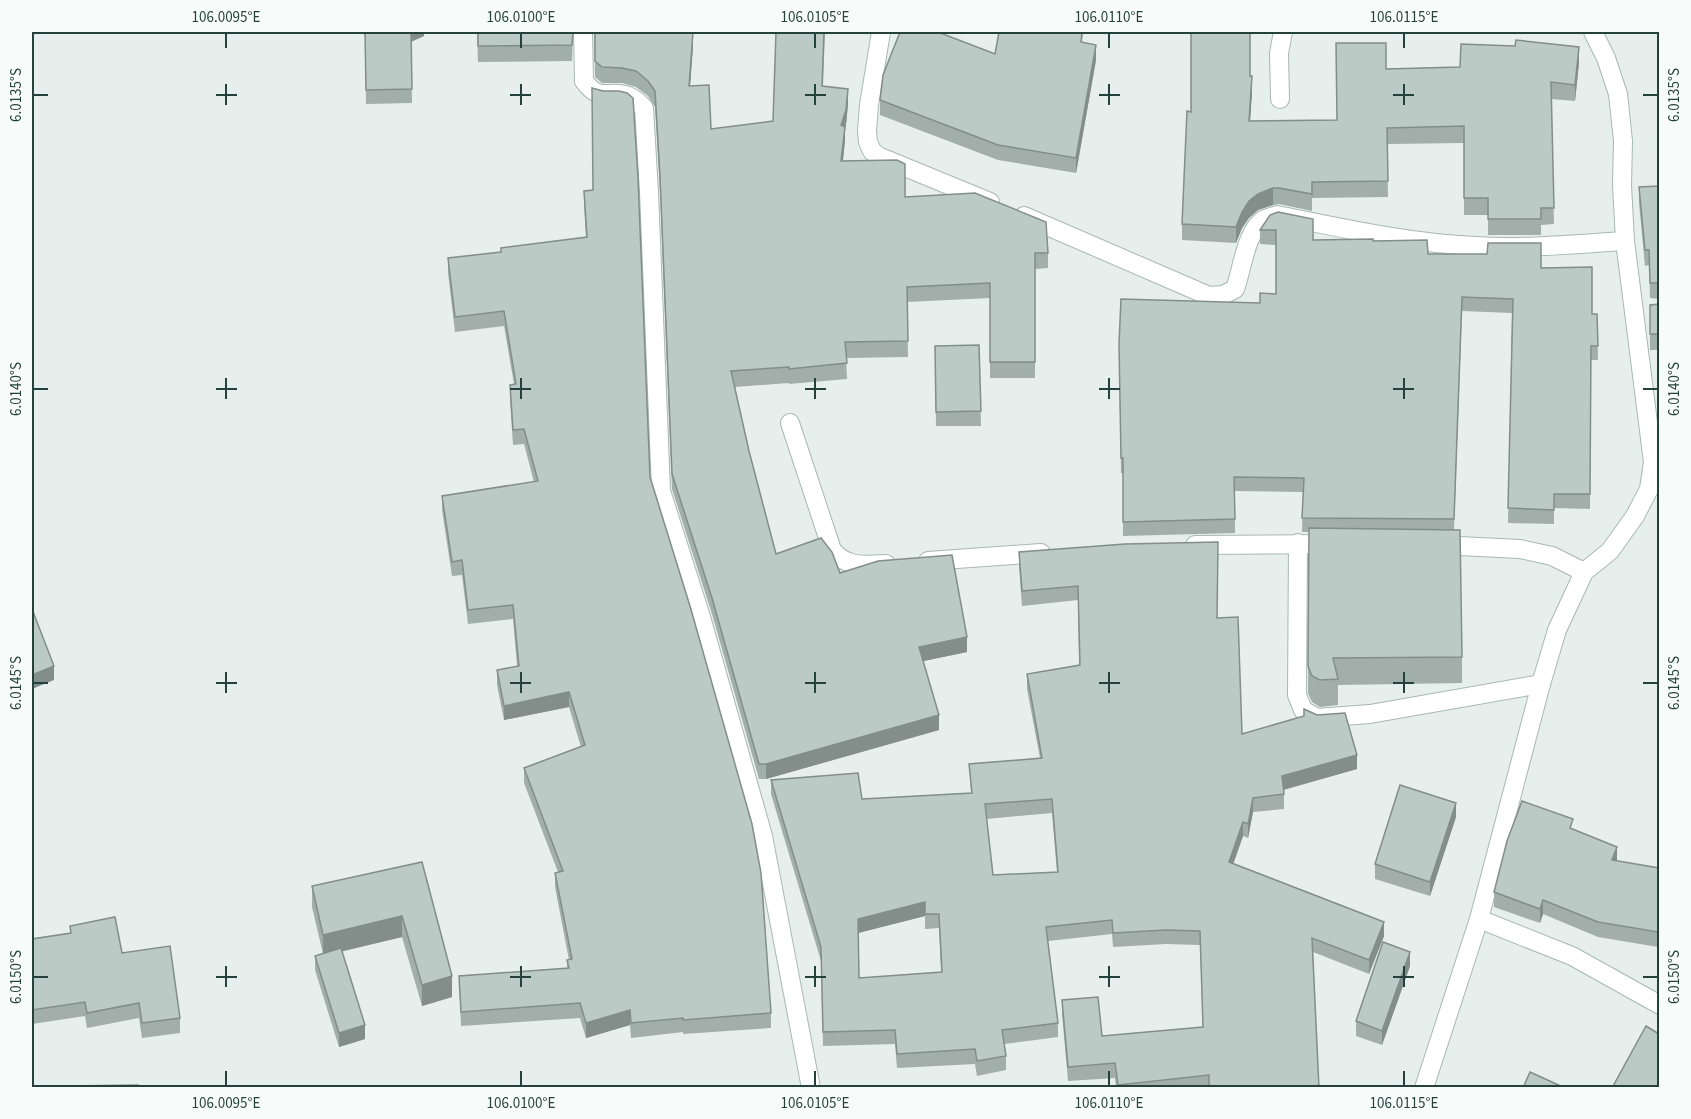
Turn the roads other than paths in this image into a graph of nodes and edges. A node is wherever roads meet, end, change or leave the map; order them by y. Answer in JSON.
{"nodes":[{"id":1,"x":583,"y":32,"type":"edge"},
{"id":2,"x":881,"y":32,"type":"edge"},
{"id":3,"x":1283,"y":32,"type":"edge"},
{"id":4,"x":1593,"y":32,"type":"edge"},
{"id":5,"x":1280,"y":99,"type":"dead end"},
{"id":6,"x":1625,"y":241,"type":"junction"},
{"id":7,"x":790,"y":423,"type":"dead end"},
{"id":8,"x":1654,"y":423,"type":"edge"},
{"id":9,"x":1298,"y":543,"type":"junction"},
{"id":10,"x":1344,"y":544,"type":"edge"},
{"id":11,"x":1426,"y":545,"type":"edge"},
{"id":12,"x":1180,"y":546,"type":"edge"},
{"id":13,"x":1064,"y":551,"type":"edge"},
{"id":14,"x":1584,"y":572,"type":"junction"},
{"id":15,"x":1541,"y":684,"type":"junction"},
{"id":16,"x":1479,"y":919,"type":"junction"},
{"id":17,"x":1659,"y":1005,"type":"edge"},
{"id":18,"x":811,"y":1088,"type":"edge"},
{"id":19,"x":1424,"y":1088,"type":"edge"}],
"edges":[{"from":1,"to":18,"type":"street"},
{"from":2,"to":6,"type":"street"},
{"from":3,"to":5,"type":"street"},
{"from":4,"to":6,"type":"street"},
{"from":6,"to":8,"type":"street"},
{"from":7,"to":13,"type":"street"},
{"from":8,"to":14,"type":"street"},
{"from":9,"to":10,"type":"street"},
{"from":9,"to":12,"type":"street"},
{"from":9,"to":15,"type":"street"},
{"from":11,"to":14,"type":"street"},
{"from":14,"to":15,"type":"street"},
{"from":15,"to":16,"type":"street"},
{"from":16,"to":17,"type":"street"},
{"from":16,"to":19,"type":"street"}]}
